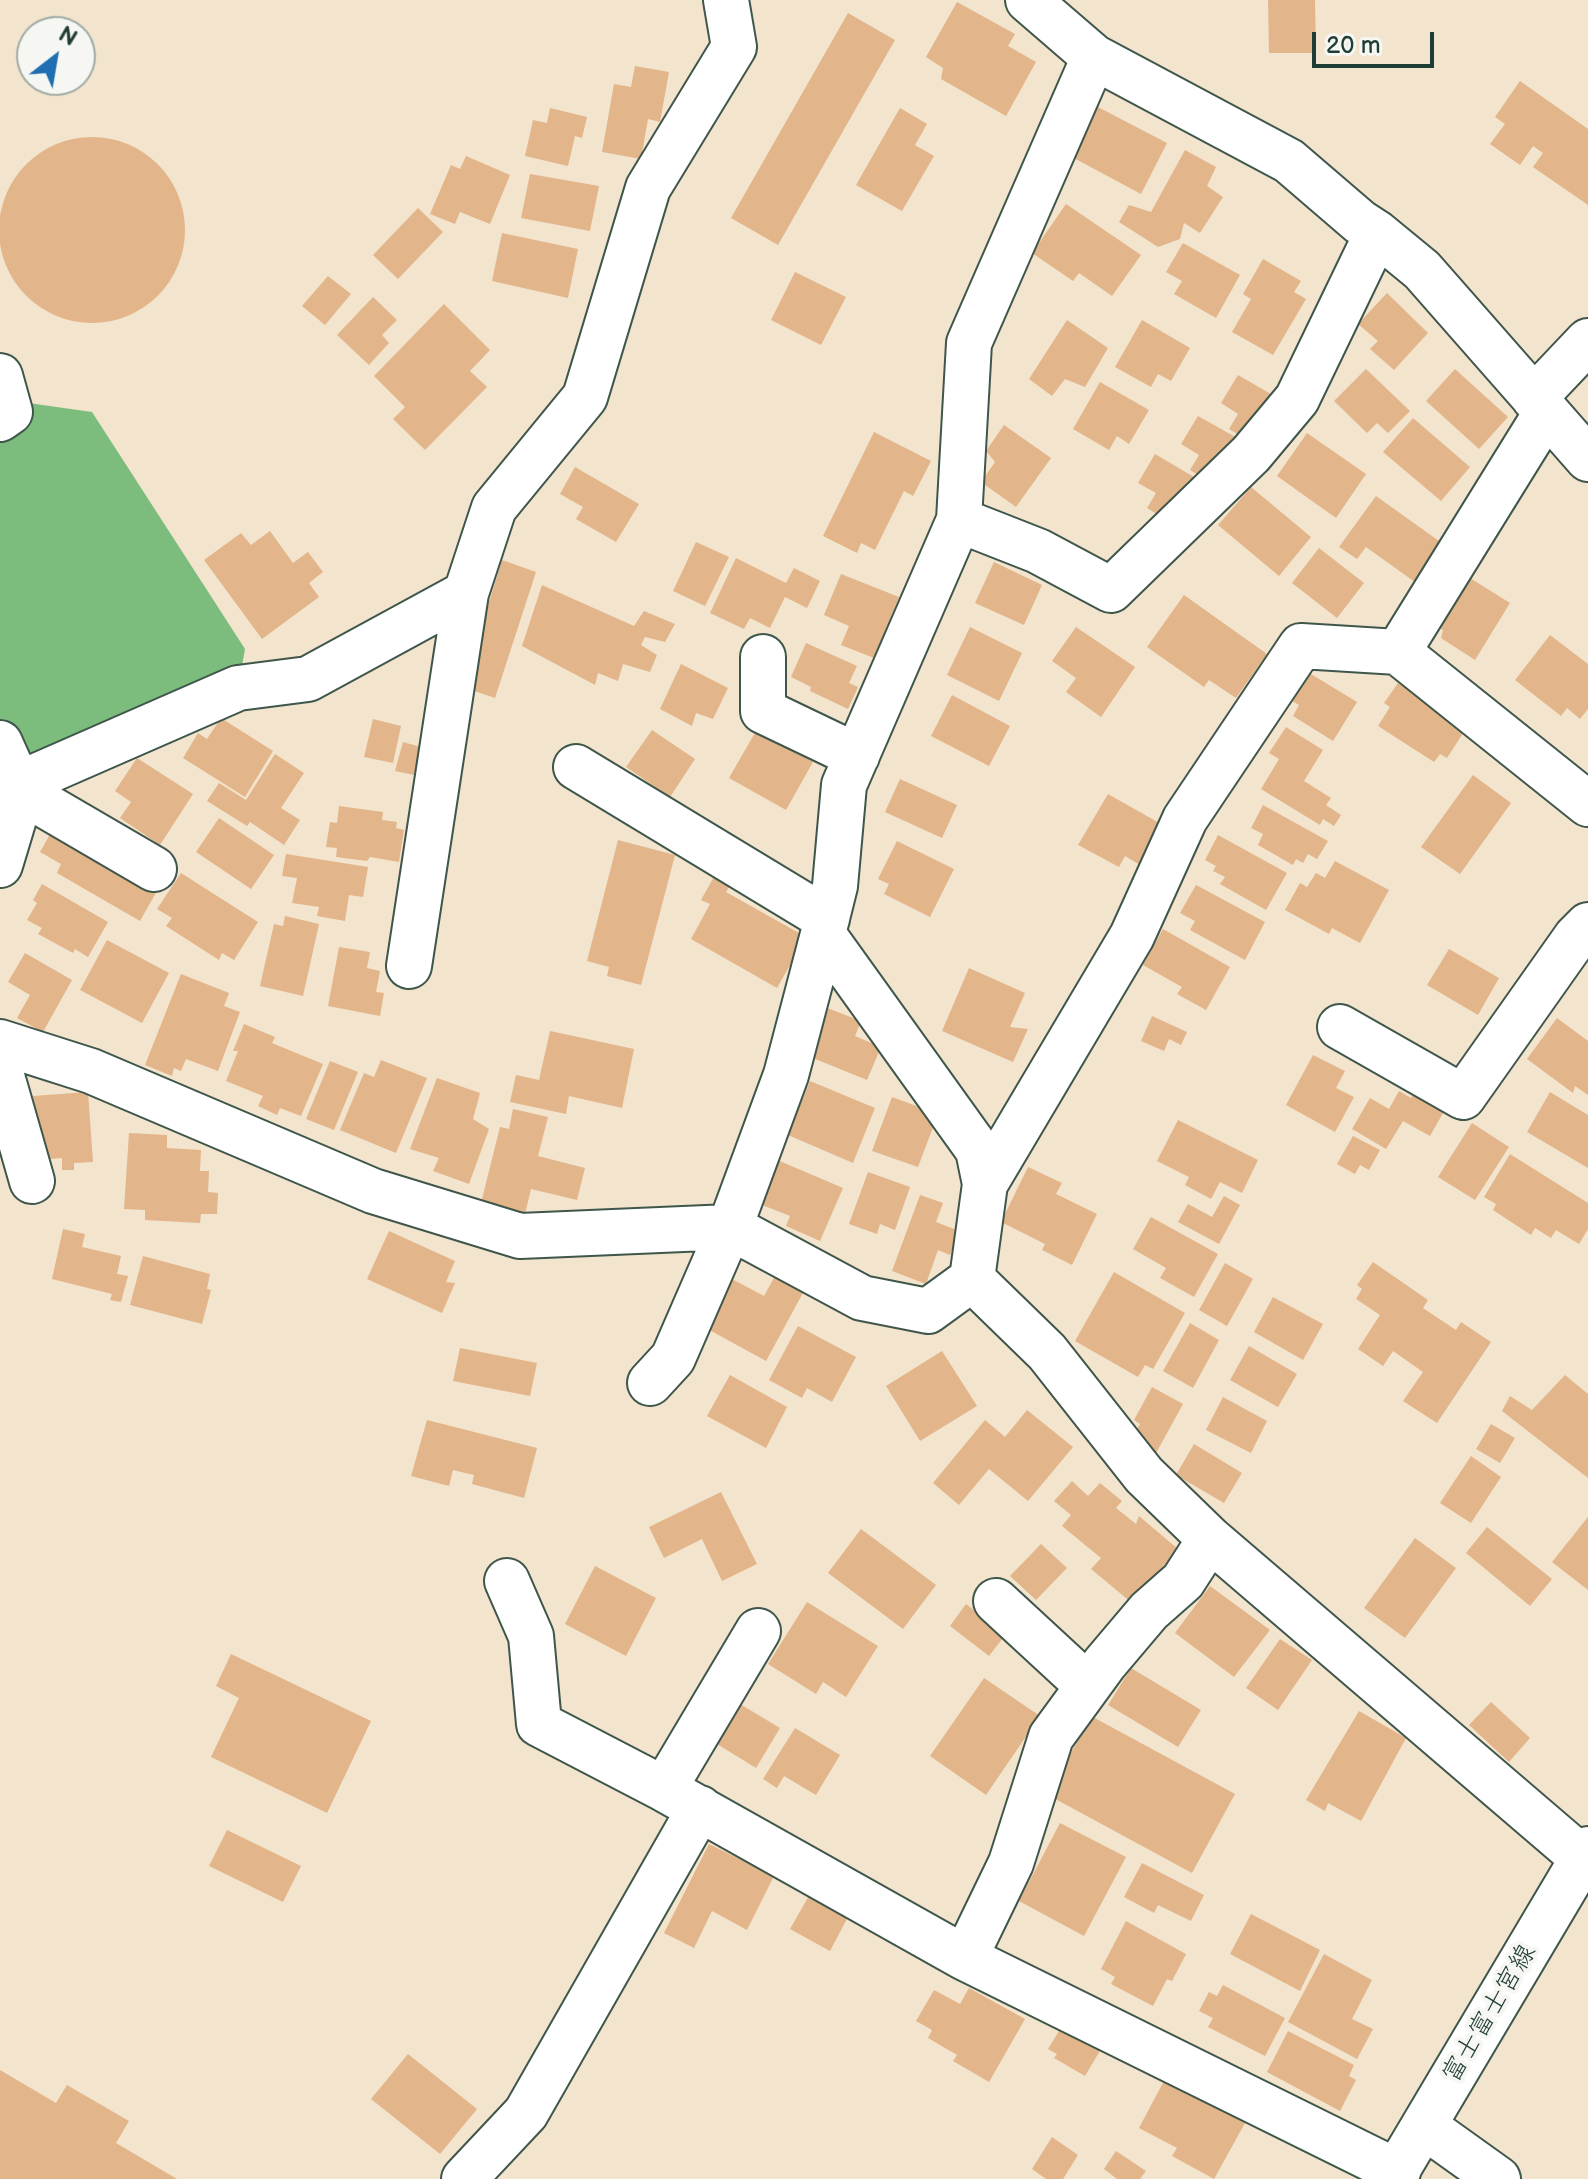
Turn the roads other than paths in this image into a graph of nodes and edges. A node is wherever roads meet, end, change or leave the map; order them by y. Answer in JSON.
{"nodes":[{"id":1,"x":726,"y":0,"type":"edge"},
{"id":2,"x":1028,"y":0,"type":"edge"},
{"id":3,"x":1094,"y":57,"type":"junction"},
{"id":4,"x":1377,"y":233,"type":"junction"},
{"id":5,"x":1588,"y":341,"type":"edge"},
{"id":6,"x":0,"y":376,"type":"edge"},
{"id":7,"x":1540,"y":406,"type":"junction"},
{"id":8,"x":0,"y":419,"type":"edge"},
{"id":9,"x":1588,"y":459,"type":"edge"},
{"id":10,"x":959,"y":520,"type":"junction"},
{"id":11,"x":466,"y":593,"type":"junction"},
{"id":12,"x":1398,"y":652,"type":"junction"},
{"id":13,"x":763,"y":657,"type":"dead end"},
{"id":14,"x":0,"y":743,"type":"edge"},
{"id":15,"x":857,"y":756,"type":"junction"},
{"id":16,"x":576,"y":767,"type":"dead end"},
{"id":17,"x":22,"y":792,"type":"junction"},
{"id":18,"x":1588,"y":804,"type":"edge"},
{"id":19,"x":0,"y":865,"type":"edge"},
{"id":20,"x":154,"y":869,"type":"dead end"},
{"id":21,"x":1588,"y":925,"type":"edge"},
{"id":22,"x":825,"y":927,"type":"junction"},
{"id":23,"x":409,"y":966,"type":"dead end"},
{"id":24,"x":1340,"y":1027,"type":"dead end"},
{"id":25,"x":0,"y":1042,"type":"edge"},
{"id":26,"x":0,"y":1069,"type":"edge"},
{"id":27,"x":32,"y":1181,"type":"dead end"},
{"id":28,"x":985,"y":1184,"type":"junction"},
{"id":29,"x":730,"y":1227,"type":"junction"},
{"id":30,"x":972,"y":1279,"type":"junction"},
{"id":31,"x":650,"y":1383,"type":"dead end"},
{"id":32,"x":1210,"y":1539,"type":"junction"},
{"id":33,"x":507,"y":1581,"type":"dead end"},
{"id":34,"x":996,"y":1601,"type":"dead end"},
{"id":35,"x":758,"y":1631,"type":"dead end"},
{"id":36,"x":1088,"y":1686,"type":"junction"},
{"id":37,"x":682,"y":1799,"type":"junction"},
{"id":38,"x":1586,"y":1857,"type":"edge"},
{"id":39,"x":965,"y":1958,"type":"junction"},
{"id":40,"x":1424,"y":2126,"type":"junction"},
{"id":41,"x":1395,"y":2175,"type":"edge"},
{"id":42,"x":464,"y":2179,"type":"edge"},
{"id":43,"x":1498,"y":2179,"type":"edge"}],
"edges":[{"from":1,"to":11,"type":"street"},
{"from":2,"to":3,"type":"street"},
{"from":3,"to":4,"type":"street"},
{"from":3,"to":10,"type":"street"},
{"from":4,"to":7,"type":"street"},
{"from":4,"to":10,"type":"street"},
{"from":5,"to":7,"type":"street"},
{"from":6,"to":8,"type":"street"},
{"from":7,"to":9,"type":"street"},
{"from":7,"to":12,"type":"street"},
{"from":10,"to":15,"type":"street"},
{"from":11,"to":17,"type":"street"},
{"from":11,"to":23,"type":"street"},
{"from":12,"to":18,"type":"street"},
{"from":12,"to":28,"type":"street"},
{"from":13,"to":15,"type":"street"},
{"from":14,"to":17,"type":"street"},
{"from":15,"to":22,"type":"street"},
{"from":16,"to":22,"type":"street"},
{"from":17,"to":19,"type":"street"},
{"from":17,"to":20,"type":"street"},
{"from":21,"to":24,"type":"street"},
{"from":22,"to":28,"type":"street"},
{"from":22,"to":29,"type":"street"},
{"from":25,"to":29,"type":"street"},
{"from":26,"to":27,"type":"street"},
{"from":28,"to":30,"type":"street"},
{"from":29,"to":30,"type":"street"},
{"from":29,"to":31,"type":"street"},
{"from":30,"to":32,"type":"street"},
{"from":32,"to":36,"type":"street"},
{"from":32,"to":38,"type":"street"},
{"from":33,"to":37,"type":"street"},
{"from":34,"to":36,"type":"street"},
{"from":35,"to":37,"type":"street"},
{"from":36,"to":39,"type":"street"},
{"from":37,"to":39,"type":"street"},
{"from":37,"to":42,"type":"street"},
{"from":38,"to":40,"type":"street","name":"富士富士宮線"},
{"from":39,"to":41,"type":"street"},
{"from":40,"to":41,"type":"street","name":"富士富士宮線"},
{"from":40,"to":43,"type":"street"}]}
